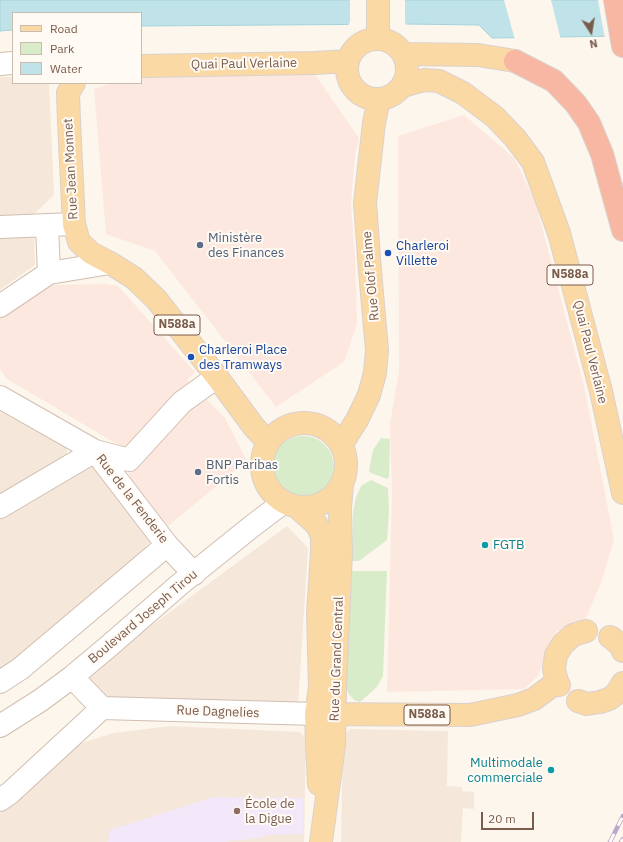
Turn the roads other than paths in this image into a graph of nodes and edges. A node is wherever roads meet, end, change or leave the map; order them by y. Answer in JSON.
{"nodes":[{"id":1,"x":378,"y":0,"type":"edge"},
{"id":2,"x":615,"y":0,"type":"edge"},
{"id":3,"x":378,"y":36,"type":"junction"},
{"id":4,"x":623,"y":46,"type":"edge"},
{"id":5,"x":404,"y":54,"type":"junction"},
{"id":6,"x":348,"y":61,"type":"junction"},
{"id":7,"x":515,"y":62,"type":"joint"},
{"id":8,"x":12,"y":63,"type":"edge"},
{"id":9,"x":0,"y":64,"type":"edge"},
{"id":10,"x":142,"y":66,"type":"edge"},
{"id":11,"x":73,"y":84,"type":"edge"},
{"id":12,"x":403,"y":86,"type":"junction"},
{"id":13,"x":379,"y":99,"type":"junction"},
{"id":14,"x":74,"y":224,"type":"junction"},
{"id":15,"x":47,"y":226,"type":"junction"},
{"id":16,"x":0,"y":227,"type":"edge"},
{"id":17,"x":623,"y":230,"type":"edge"},
{"id":18,"x":110,"y":263,"type":"junction"},
{"id":19,"x":49,"y":273,"type":"junction"},
{"id":20,"x":0,"y":306,"type":"edge"},
{"id":21,"x":217,"y":376,"type":"junction"},
{"id":22,"x":0,"y":397,"type":"edge"},
{"id":23,"x":268,"y":442,"type":"junction"},
{"id":24,"x":341,"y":445,"type":"junction"},
{"id":25,"x":96,"y":451,"type":"junction"},
{"id":26,"x":342,"y":484,"type":"junction"},
{"id":27,"x":623,"y":493,"type":"edge"},
{"id":28,"x":291,"y":505,"type":"junction"},
{"id":29,"x":0,"y":507,"type":"edge"},
{"id":30,"x":167,"y":545,"type":"junction"},
{"id":31,"x":194,"y":574,"type":"junction"},
{"id":32,"x":586,"y":631,"type":"dead end"},
{"id":33,"x":72,"y":677,"type":"junction"},
{"id":34,"x":0,"y":682,"type":"edge"},
{"id":35,"x":623,"y":683,"type":"edge"},
{"id":36,"x":578,"y":701,"type":"dead end"},
{"id":37,"x":102,"y":708,"type":"junction"},
{"id":38,"x":326,"y":714,"type":"junction"},
{"id":39,"x":0,"y":726,"type":"edge"},
{"id":40,"x":0,"y":800,"type":"edge"},
{"id":41,"x":321,"y":838,"type":"edge"}],
"edges":[{"from":1,"to":3,"type":"main road"},
{"from":2,"to":4,"type":"highway"},
{"from":3,"to":5,"type":"main road"},
{"from":3,"to":6,"type":"main road"},
{"from":5,"to":7,"type":"main road"},
{"from":5,"to":12,"type":"main road"},
{"from":6,"to":10,"type":"main road","name":"Quai Paul Verlaine"},
{"from":6,"to":13,"type":"main road"},
{"from":7,"to":17,"type":"highway"},
{"from":8,"to":9,"type":"street"},
{"from":11,"to":14,"type":"main road","name":"Rue Jean Monnet","number":"N588a"},
{"from":12,"to":13,"type":"main road","number":"N588a"},
{"from":12,"to":27,"type":"main road","name":"Quai Paul Verlaine","number":"N588a"},
{"from":13,"to":24,"type":"main road","name":"Rue Olof Palme"},
{"from":14,"to":15,"type":"street"},
{"from":14,"to":18,"type":"main road","name":"Rue Jean Monnet","number":"N588a"},
{"from":15,"to":16,"type":"street"},
{"from":15,"to":19,"type":"street"},
{"from":18,"to":19,"type":"street"},
{"from":18,"to":21,"type":"main road","name":"Rue Jean Monnet","number":"N588a"},
{"from":19,"to":20,"type":"street"},
{"from":21,"to":23,"type":"main road","name":"Rue Jean Monnet","number":"N588a"},
{"from":21,"to":25,"type":"street"},
{"from":22,"to":25,"type":"street","name":"Rue de la Fenderie"},
{"from":23,"to":24,"type":"main road"},
{"from":23,"to":28,"type":"main road"},
{"from":24,"to":26,"type":"main road"},
{"from":25,"to":29,"type":"street"},
{"from":25,"to":30,"type":"street","name":"Rue de la Fenderie"},
{"from":26,"to":28,"type":"main road"},
{"from":26,"to":38,"type":"main road","name":"Rue du Grand Central"},
{"from":28,"to":31,"type":"street","name":"Boulevard Joseph Tirou"},
{"from":28,"to":38,"type":"main road","name":"Rue du Grand Central"},
{"from":30,"to":31,"type":"street","name":"Rue de la Fenderie"},
{"from":30,"to":34,"type":"street"},
{"from":31,"to":33,"type":"street","name":"Boulevard Joseph Tirou"},
{"from":32,"to":38,"type":"main road","number":"N588a"},
{"from":33,"to":37,"type":"street"},
{"from":33,"to":39,"type":"street","name":"Boulevard Joseph Tirou"},
{"from":35,"to":36,"type":"main road"},
{"from":37,"to":38,"type":"street","name":"Rue Dagnelies"},
{"from":37,"to":40,"type":"street"},
{"from":38,"to":41,"type":"main road","name":"Rue du Grand Central"}]}
